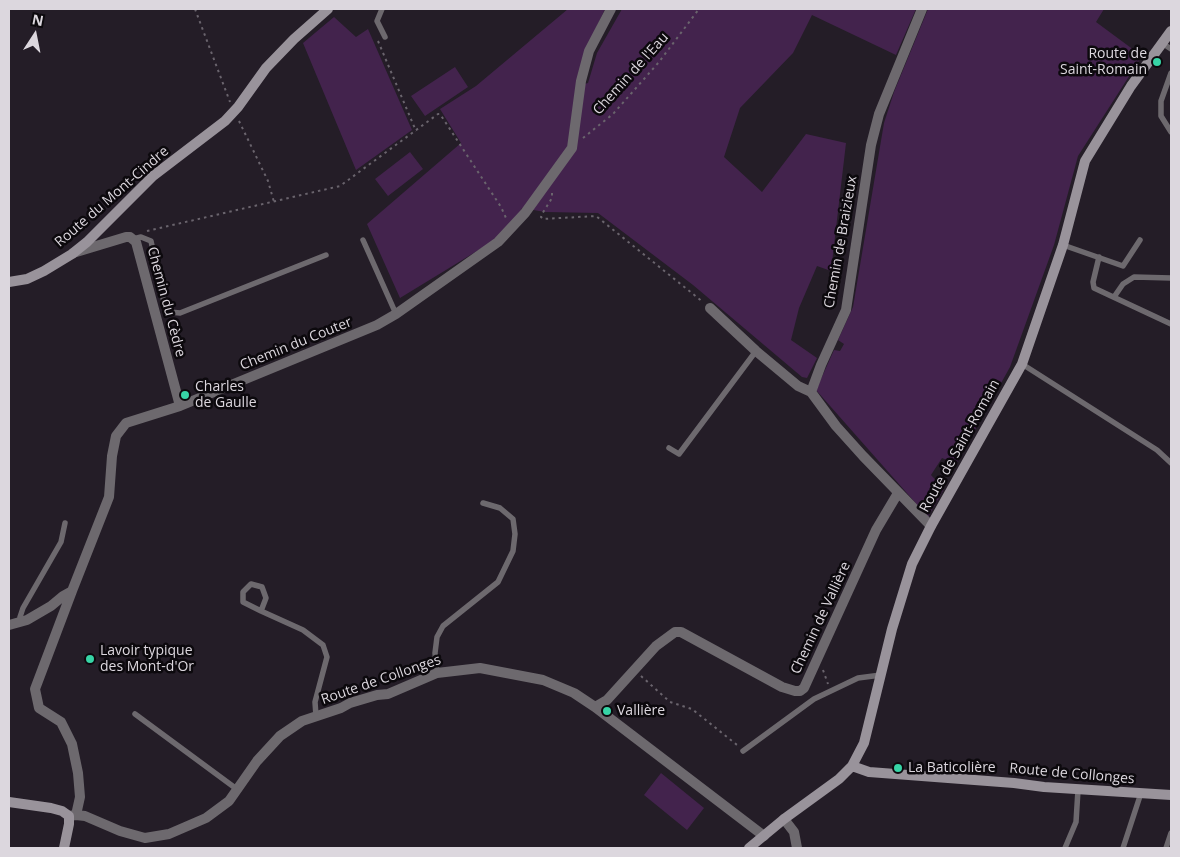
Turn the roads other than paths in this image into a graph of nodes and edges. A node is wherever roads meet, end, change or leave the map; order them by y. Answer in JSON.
{"nodes":[{"id":1,"x":328,"y":9,"type":"edge"},
{"id":2,"x":382,"y":9,"type":"edge"},
{"id":3,"x":611,"y":9,"type":"edge"},
{"id":4,"x":922,"y":9,"type":"edge"},
{"id":5,"x":1171,"y":31,"type":"edge"},
{"id":6,"x":385,"y":37,"type":"dead end"},
{"id":7,"x":1167,"y":46,"type":"edge"},
{"id":8,"x":1171,"y":73,"type":"edge"},
{"id":9,"x":1171,"y":132,"type":"edge"},
{"id":10,"x":133,"y":239,"type":"junction"},
{"id":11,"x":363,"y":240,"type":"dead end"},
{"id":12,"x":1140,"y":240,"type":"dead end"},
{"id":13,"x":1063,"y":245,"type":"junction"},
{"id":14,"x":72,"y":254,"type":"junction"},
{"id":15,"x":326,"y":255,"type":"dead end"},
{"id":16,"x":1099,"y":257,"type":"junction"},
{"id":17,"x":1171,"y":278,"type":"edge"},
{"id":18,"x":9,"y":282,"type":"edge"},
{"id":19,"x":1114,"y":297,"type":"junction"},
{"id":20,"x":710,"y":308,"type":"road end"},
{"id":21,"x":396,"y":314,"type":"junction"},
{"id":22,"x":1171,"y":324,"type":"edge"},
{"id":23,"x":756,"y":351,"type":"junction"},
{"id":24,"x":1022,"y":364,"type":"junction"},
{"id":25,"x":810,"y":392,"type":"junction"},
{"id":26,"x":180,"y":406,"type":"junction"},
{"id":27,"x":669,"y":448,"type":"dead end"},
{"id":28,"x":1171,"y":463,"type":"edge"},
{"id":29,"x":898,"y":493,"type":"junction"},
{"id":30,"x":483,"y":503,"type":"dead end"},
{"id":31,"x":64,"y":523,"type":"dead end"},
{"id":32,"x":931,"y":526,"type":"junction"},
{"id":33,"x":72,"y":591,"type":"junction"},
{"id":34,"x":261,"y":611,"type":"junction"},
{"id":35,"x":20,"y":622,"type":"junction"},
{"id":36,"x":9,"y":625,"type":"edge"},
{"id":37,"x":437,"y":673,"type":"junction"},
{"id":38,"x":881,"y":675,"type":"junction"},
{"id":39,"x":595,"y":707,"type":"junction"},
{"id":40,"x":135,"y":714,"type":"dead end"},
{"id":41,"x":316,"y":716,"type":"junction"},
{"id":42,"x":744,"y":751,"type":"road end"},
{"id":43,"x":852,"y":766,"type":"junction"},
{"id":44,"x":238,"y":790,"type":"junction"},
{"id":45,"x":1078,"y":790,"type":"junction"},
{"id":46,"x":1141,"y":793,"type":"junction"},
{"id":47,"x":1171,"y":795,"type":"edge"},
{"id":48,"x":9,"y":802,"type":"edge"},
{"id":49,"x":72,"y":815,"type":"junction"},
{"id":50,"x":784,"y":819,"type":"junction"},
{"id":51,"x":1171,"y":833,"type":"edge"},
{"id":52,"x":764,"y":836,"type":"junction"},
{"id":53,"x":64,"y":848,"type":"edge"},
{"id":54,"x":749,"y":848,"type":"edge"},
{"id":55,"x":797,"y":848,"type":"edge"},
{"id":56,"x":1066,"y":848,"type":"edge"},
{"id":57,"x":1123,"y":848,"type":"edge"},
{"id":58,"x":1166,"y":848,"type":"edge"}],
"edges":[{"from":1,"to":14,"type":"main road","name":"Route du Mont-Cindre"},
{"from":2,"to":6,"type":"lane"},
{"from":3,"to":21,"type":"street","name":"Chemin du Couter"},
{"from":4,"to":25,"type":"street","name":"Chemin de Braizieux"},
{"from":5,"to":7,"type":"main road","name":"Route de Saint-Romain"},
{"from":7,"to":13,"type":"main road","name":"Route de Saint-Romain"},
{"from":8,"to":9,"type":"lane"},
{"from":10,"to":14,"type":"street","name":"Chemin du Cèdre"},
{"from":10,"to":15,"type":"lane"},
{"from":10,"to":26,"type":"street","name":"Chemin du Cèdre"},
{"from":11,"to":21,"type":"lane"},
{"from":12,"to":16,"type":"lane"},
{"from":13,"to":16,"type":"lane"},
{"from":13,"to":24,"type":"main road","name":"Route de Saint-Romain"},
{"from":14,"to":18,"type":"main road","name":"Route du Mont-Cindre"},
{"from":16,"to":19,"type":"lane"},
{"from":17,"to":19,"type":"lane"},
{"from":19,"to":22,"type":"lane"},
{"from":20,"to":23,"type":"street"},
{"from":21,"to":26,"type":"street","name":"Chemin du Couter"},
{"from":23,"to":25,"type":"street"},
{"from":23,"to":27,"type":"lane"},
{"from":24,"to":28,"type":"lane"},
{"from":24,"to":32,"type":"main road","name":"Route de Saint-Romain"},
{"from":25,"to":29,"type":"street"},
{"from":26,"to":33,"type":"street","name":"Chemin du Couter"},
{"from":29,"to":32,"type":"street"},
{"from":29,"to":39,"type":"street","name":"Chemin de Vallière"},
{"from":30,"to":37,"type":"lane"},
{"from":31,"to":35,"type":"lane"},
{"from":32,"to":38,"type":"main road","name":"Route de Saint-Romain"},
{"from":33,"to":35,"type":"street"},
{"from":33,"to":49,"type":"street","name":"Chemin du Couter"},
{"from":34,"to":34,"type":"lane"},
{"from":34,"to":41,"type":"lane"},
{"from":35,"to":36,"type":"street"},
{"from":37,"to":39,"type":"street","name":"Route de Collonges"},
{"from":37,"to":41,"type":"street","name":"Route de Collonges"},
{"from":38,"to":42,"type":"lane"},
{"from":38,"to":43,"type":"main road","name":"Route de Saint-Romain"},
{"from":39,"to":52,"type":"street","name":"Route de Collonges"},
{"from":40,"to":44,"type":"lane"},
{"from":41,"to":44,"type":"street","name":"Route de Collonges"},
{"from":43,"to":45,"type":"main road","name":"Route de Collonges"},
{"from":43,"to":50,"type":"main road","name":"Route de Saint-Romain"},
{"from":44,"to":49,"type":"street","name":"Route de Collonges"},
{"from":45,"to":46,"type":"main road","name":"Route de Collonges"},
{"from":45,"to":56,"type":"lane"},
{"from":46,"to":47,"type":"main road","name":"Route de Collonges"},
{"from":46,"to":57,"type":"lane"},
{"from":48,"to":49,"type":"main road","name":"Route de Collonges"},
{"from":49,"to":53,"type":"main road"},
{"from":50,"to":52,"type":"main road","name":"Route de Saint-Romain"},
{"from":50,"to":55,"type":"street"},
{"from":51,"to":58,"type":"lane"},
{"from":52,"to":54,"type":"main road","name":"Route de Saint-Romain"}]}
